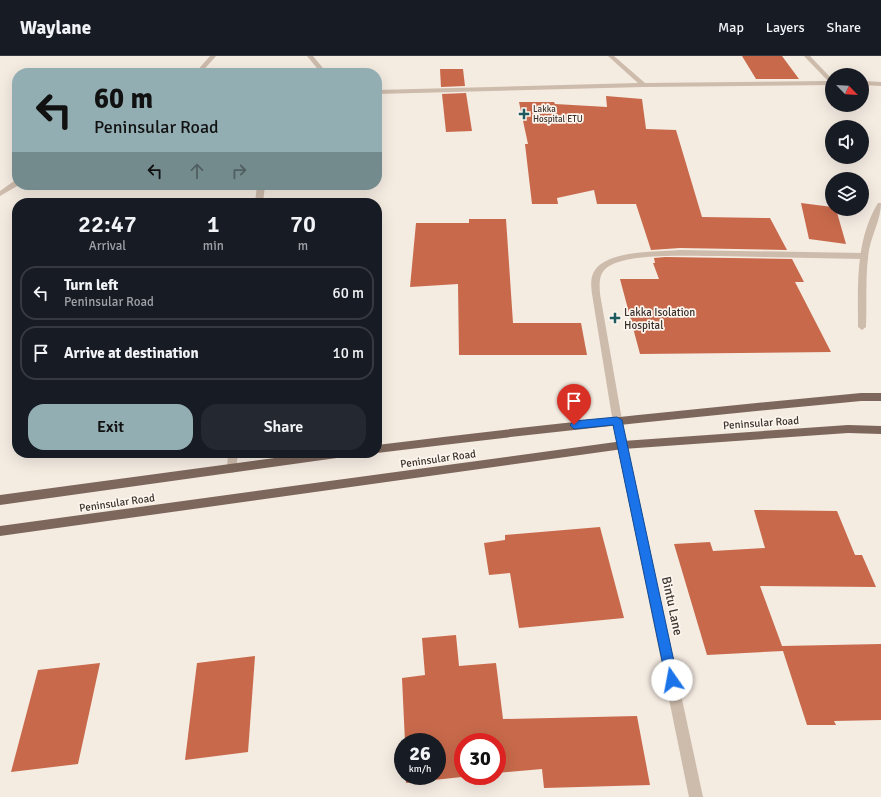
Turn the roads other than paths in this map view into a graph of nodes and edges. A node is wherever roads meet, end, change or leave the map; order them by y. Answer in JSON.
{"nodes":[{"id":1,"x":213,"y":56,"type":"edge"},
{"id":2,"x":310,"y":56,"type":"edge"},
{"id":3,"x":612,"y":56,"type":"edge"},
{"id":4,"x":807,"y":56,"type":"edge"},
{"id":5,"x":202,"y":68,"type":"edge"},
{"id":6,"x":320,"y":68,"type":"edge"},
{"id":7,"x":825,"y":75,"type":"edge"},
{"id":8,"x":825,"y":83,"type":"edge"},
{"id":9,"x":869,"y":83,"type":"edge"},
{"id":10,"x":881,"y":84,"type":"edge"},
{"id":11,"x":643,"y":85,"type":"junction"},
{"id":12,"x":382,"y":92,"type":"edge"},
{"id":13,"x":12,"y":186,"type":"edge"},
{"id":14,"x":0,"y":194,"type":"edge"},
{"id":15,"x":881,"y":205,"type":"edge"},
{"id":16,"x":863,"y":256,"type":"junction"},
{"id":17,"x":862,"y":328,"type":"dead end"},
{"id":18,"x":881,"y":396,"type":"edge"},
{"id":19,"x":617,"y":420,"type":"junction"},
{"id":20,"x":881,"y":430,"type":"edge"},
{"id":21,"x":623,"y":445,"type":"junction"},
{"id":22,"x":382,"y":448,"type":"edge"},
{"id":23,"x":233,"y":458,"type":"edge"},
{"id":24,"x":307,"y":458,"type":"edge"},
{"id":25,"x":232,"y":468,"type":"junction"},
{"id":26,"x":0,"y":500,"type":"edge"},
{"id":27,"x":0,"y":531,"type":"edge"},
{"id":28,"x":696,"y":797,"type":"edge"}],
"edges":[{"from":1,"to":5,"type":"street"},
{"from":2,"to":6,"type":"street"},
{"from":3,"to":11,"type":"street"},
{"from":4,"to":7,"type":"street"},
{"from":8,"to":11,"type":"street"},
{"from":9,"to":10,"type":"street"},
{"from":11,"to":12,"type":"street"},
{"from":13,"to":14,"type":"street"},
{"from":15,"to":16,"type":"street"},
{"from":16,"to":17,"type":"street"},
{"from":16,"to":19,"type":"street","name":"Bintu Lane"},
{"from":18,"to":19,"type":"main road","name":"Peninsular Road"},
{"from":19,"to":21,"type":"street","name":"Bintu Lane"},
{"from":19,"to":22,"type":"main road","name":"Peninsular Road"},
{"from":20,"to":21,"type":"main road","name":"Peninsular Road"},
{"from":21,"to":27,"type":"main road","name":"Peninsular Road"},
{"from":21,"to":28,"type":"street","name":"Bintu Lane"},
{"from":23,"to":25,"type":"street"},
{"from":24,"to":25,"type":"main road","name":"Peninsular Road"},
{"from":25,"to":26,"type":"main road","name":"Peninsular Road"}]}
